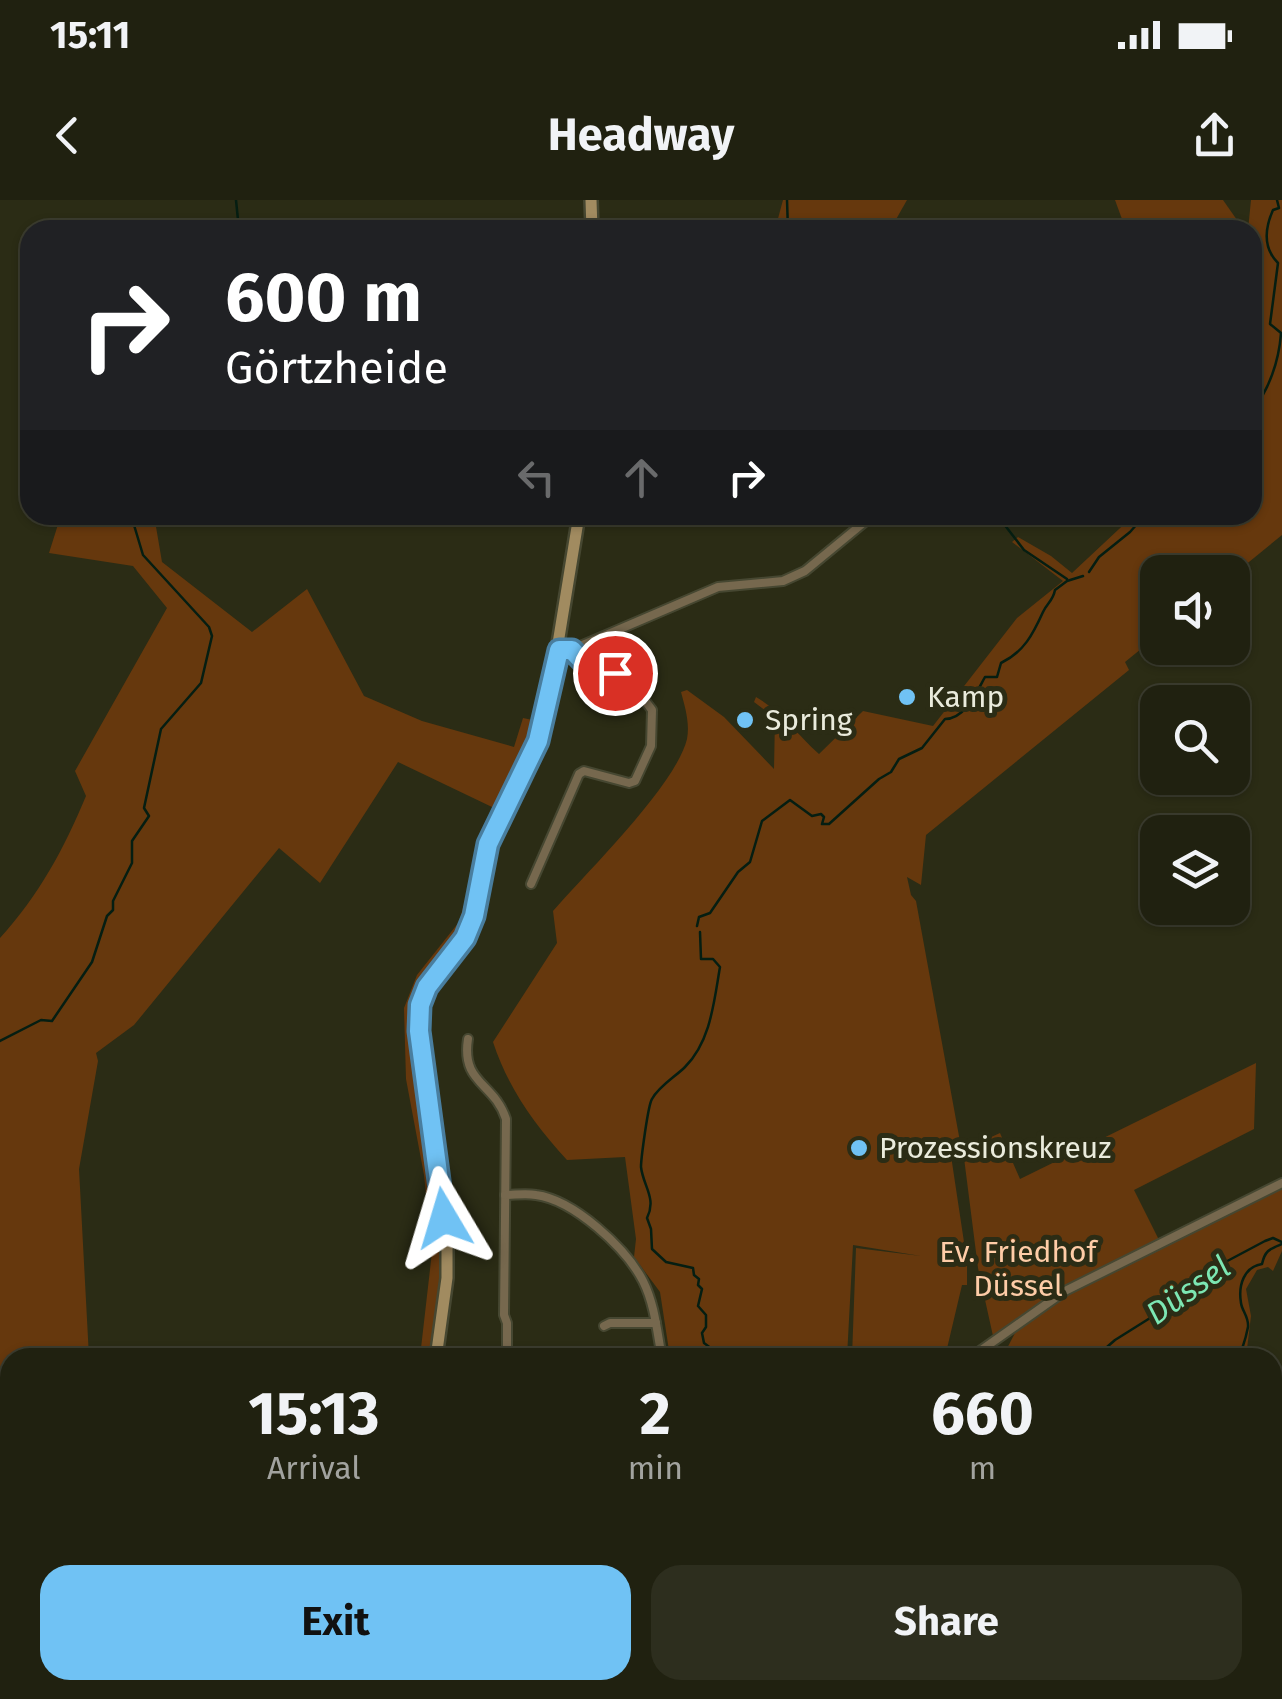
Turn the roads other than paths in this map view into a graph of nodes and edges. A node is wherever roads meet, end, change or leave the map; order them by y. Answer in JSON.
{"nodes":[{"id":1,"x":578,"y":525,"type":"edge"},
{"id":2,"x":861,"y":525,"type":"edge"},
{"id":3,"x":565,"y":650,"type":"junction"},
{"id":4,"x":531,"y":884,"type":"dead end"},
{"id":5,"x":468,"y":1039,"type":"dead end"},
{"id":6,"x":1282,"y":1183,"type":"edge"},
{"id":7,"x":504,"y":1196,"type":"junction"},
{"id":8,"x":656,"y":1323,"type":"junction"},
{"id":9,"x":604,"y":1326,"type":"dead end"},
{"id":10,"x":437,"y":1348,"type":"edge"},
{"id":11,"x":507,"y":1348,"type":"edge"},
{"id":12,"x":660,"y":1348,"type":"edge"},
{"id":13,"x":984,"y":1348,"type":"edge"}],
"edges":[{"from":1,"to":3,"type":"main road"},
{"from":2,"to":3,"type":"street"},
{"from":3,"to":4,"type":"street"},
{"from":3,"to":10,"type":"main road"},
{"from":5,"to":7,"type":"street"},
{"from":6,"to":13,"type":"street"},
{"from":7,"to":8,"type":"street"},
{"from":7,"to":11,"type":"street"},
{"from":8,"to":9,"type":"street"},
{"from":8,"to":12,"type":"street"}]}
